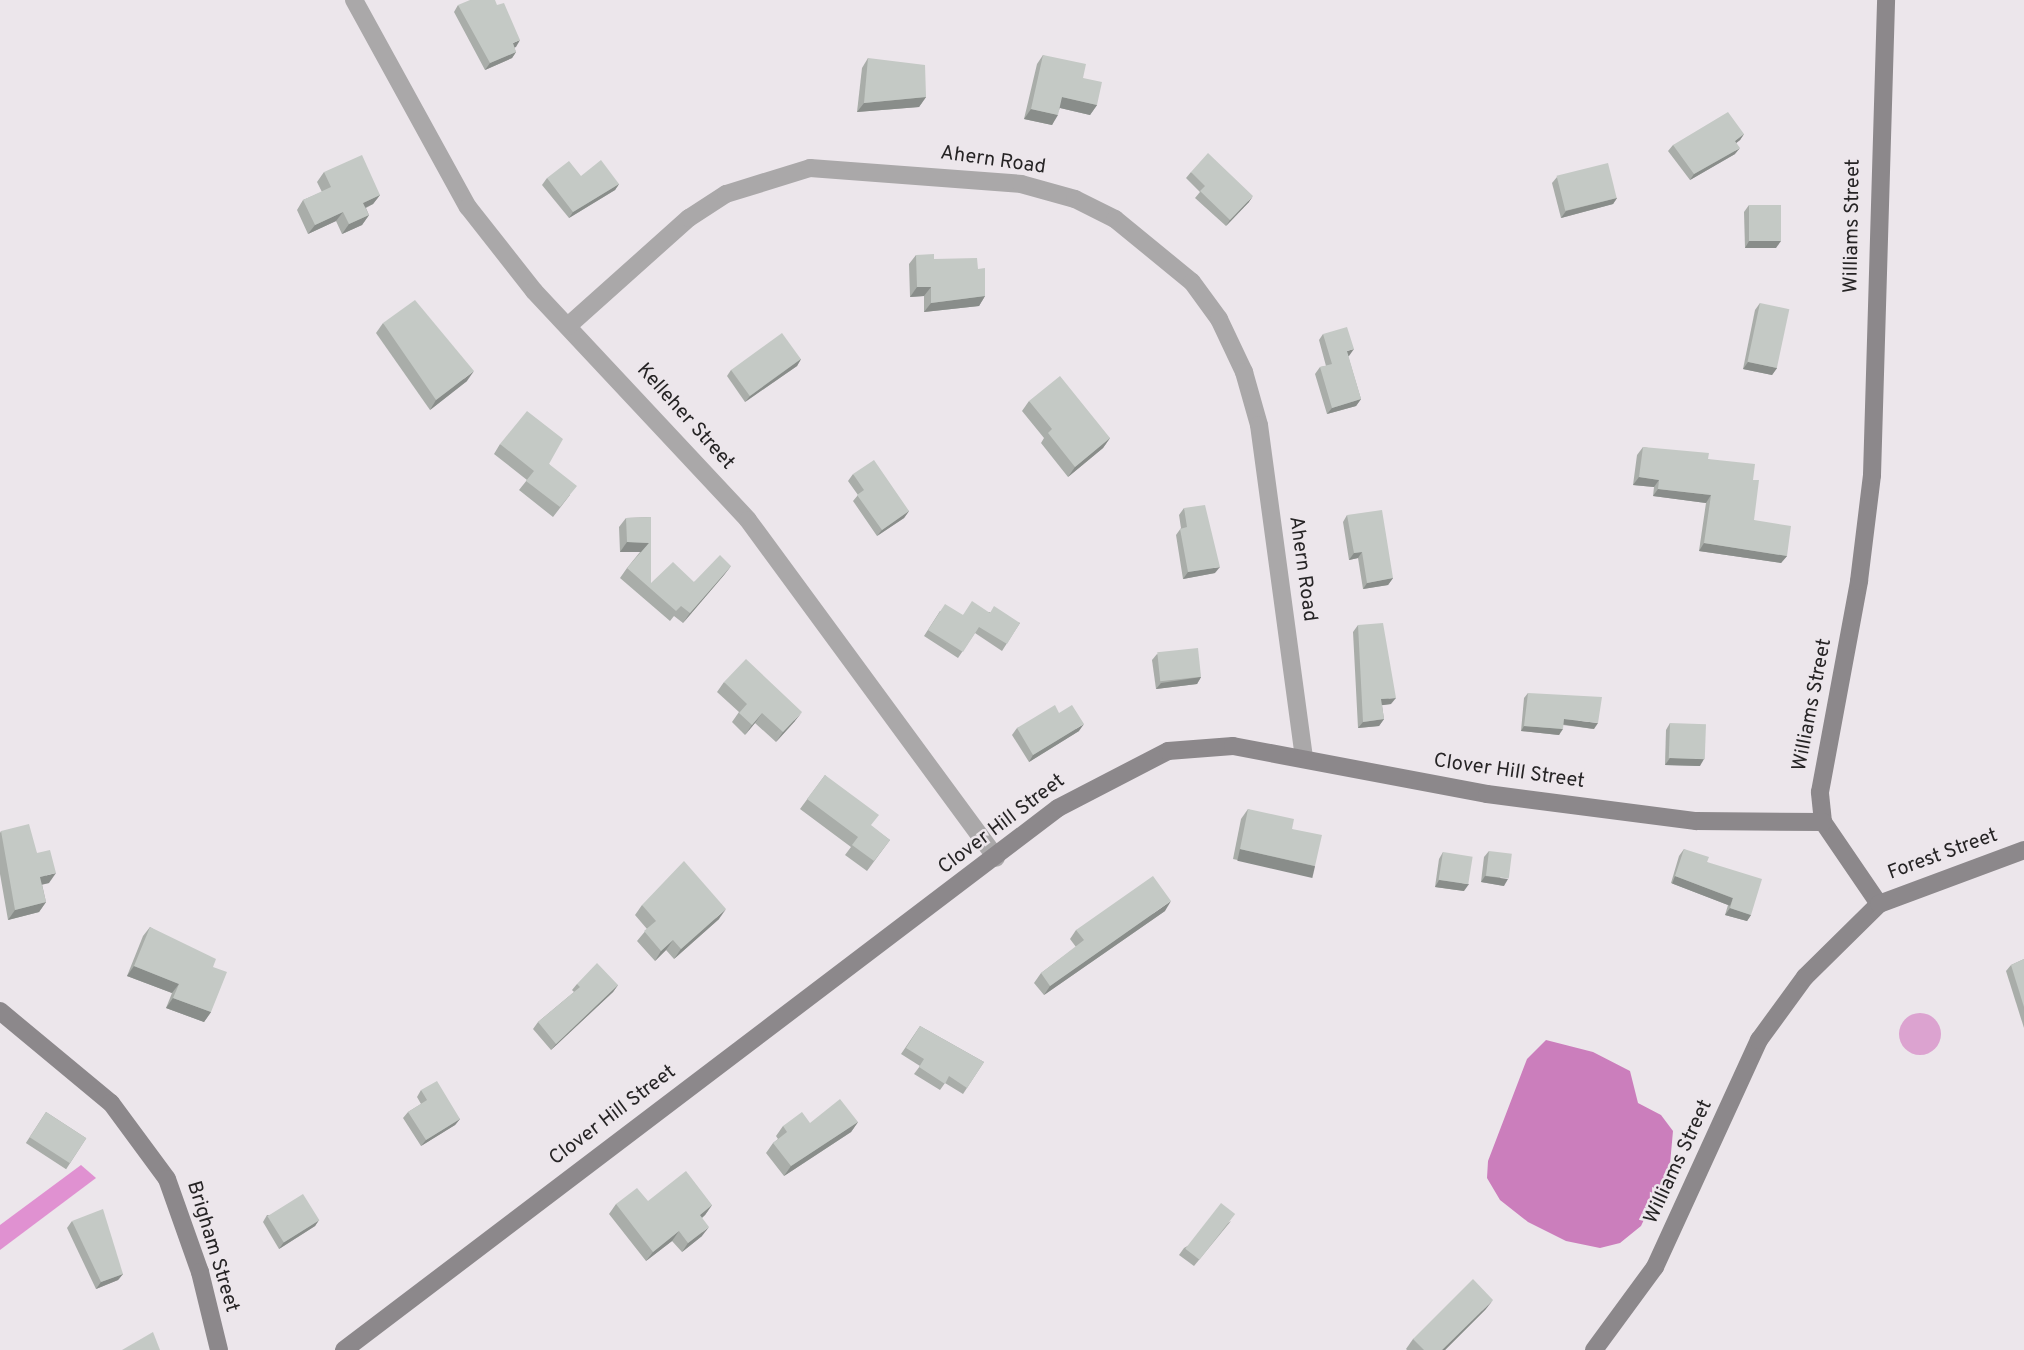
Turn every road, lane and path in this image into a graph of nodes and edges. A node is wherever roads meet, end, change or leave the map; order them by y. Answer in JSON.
{"nodes":[{"id":1,"x":354,"y":0,"type":"edge"},
{"id":2,"x":1886,"y":0,"type":"edge"},
{"id":3,"x":568,"y":326,"type":"junction"},
{"id":4,"x":1304,"y":757,"type":"junction"},
{"id":5,"x":1823,"y":822,"type":"junction"},
{"id":6,"x":2024,"y":850,"type":"edge"},
{"id":7,"x":996,"y":858,"type":"junction"},
{"id":8,"x":1879,"y":904,"type":"junction"},
{"id":9,"x":0,"y":1011,"type":"edge"},
{"id":10,"x":219,"y":1350,"type":"edge"},
{"id":11,"x":344,"y":1350,"type":"edge"},
{"id":12,"x":1594,"y":1350,"type":"edge"}],
"edges":[{"from":1,"to":3,"type":"street","name":"Kelleher Street"},
{"from":2,"to":5,"type":"street","name":"Williams Street"},
{"from":3,"to":4,"type":"street","name":"Ahern Road"},
{"from":3,"to":7,"type":"street","name":"Kelleher Street"},
{"from":4,"to":5,"type":"street","name":"Clover Hill Street"},
{"from":4,"to":7,"type":"street","name":"Clover Hill Street"},
{"from":5,"to":8,"type":"street"},
{"from":6,"to":8,"type":"street","name":"Forest Street"},
{"from":7,"to":11,"type":"street","name":"Clover Hill Street"},
{"from":8,"to":12,"type":"street","name":"Williams Street"},
{"from":9,"to":10,"type":"street","name":"Brigham Street"}]}
